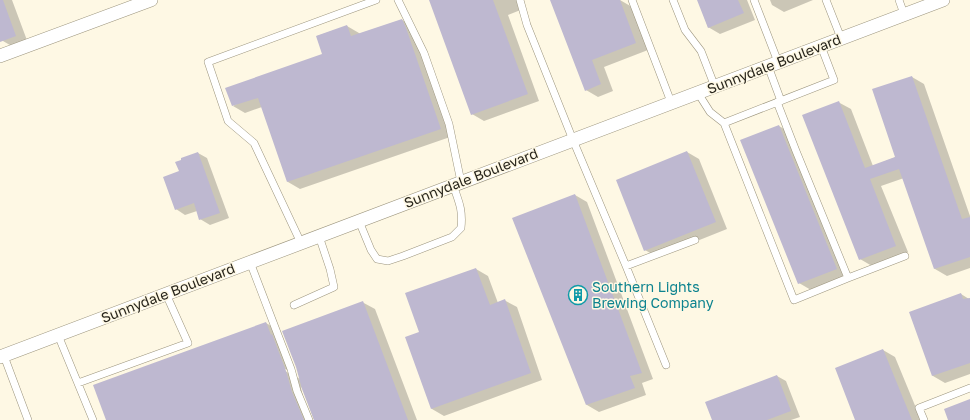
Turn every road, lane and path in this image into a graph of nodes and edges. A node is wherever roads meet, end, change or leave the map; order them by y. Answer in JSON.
{"nodes":[{"id":1,"x":151,"y":0,"type":"edge"},
{"id":2,"x":376,"y":0,"type":"edge"},
{"id":3,"x":398,"y":0,"type":"edge"},
{"id":4,"x":520,"y":0,"type":"edge"},
{"id":5,"x":632,"y":0,"type":"edge"},
{"id":6,"x":673,"y":0,"type":"edge"},
{"id":7,"x":754,"y":0,"type":"edge"},
{"id":8,"x":826,"y":0,"type":"edge"},
{"id":9,"x":899,"y":0,"type":"edge"},
{"id":10,"x":943,"y":0,"type":"edge"},
{"id":11,"x":904,"y":14,"type":"junction"},
{"id":12,"x":841,"y":38,"type":"junction"},
{"id":13,"x":821,"y":46,"type":"junction"},
{"id":14,"x":0,"y":56,"type":"edge"},
{"id":15,"x":773,"y":64,"type":"junction"},
{"id":16,"x":715,"y":86,"type":"junction"},
{"id":17,"x":698,"y":93,"type":"junction"},
{"id":18,"x":671,"y":102,"type":"junction"},
{"id":19,"x":779,"y":102,"type":"junction"},
{"id":20,"x":724,"y":123,"type":"junction"},
{"id":21,"x":573,"y":140,"type":"junction"},
{"id":22,"x":457,"y":184,"type":"junction"},
{"id":23,"x":359,"y":221,"type":"junction"},
{"id":24,"x":319,"y":236,"type":"junction"},
{"id":25,"x":695,"y":240,"type":"dead end"},
{"id":26,"x":301,"y":243,"type":"junction"},
{"id":27,"x":905,"y":256,"type":"dead end"},
{"id":28,"x":250,"y":262,"type":"junction"},
{"id":29,"x":626,"y":266,"type":"junction"},
{"id":30,"x":848,"y":278,"type":"junction"},
{"id":31,"x":166,"y":294,"type":"junction"},
{"id":32,"x":294,"y":305,"type":"dead end"},
{"id":33,"x":58,"y":335,"type":"junction"},
{"id":34,"x":2,"y":356,"type":"edge"},
{"id":35,"x":666,"y":365,"type":"dead end"},
{"id":36,"x":78,"y":383,"type":"junction"},
{"id":37,"x":970,"y":388,"type":"edge"},
{"id":38,"x":28,"y":420,"type":"edge"},
{"id":39,"x":93,"y":420,"type":"edge"},
{"id":40,"x":309,"y":420,"type":"edge"},
{"id":41,"x":924,"y":420,"type":"edge"}],
"edges":[{"from":1,"to":14,"type":"street"},
{"from":2,"to":26,"type":"lane"},
{"from":3,"to":22,"type":"lane"},
{"from":4,"to":21,"type":"lane"},
{"from":5,"to":18,"type":"lane"},
{"from":6,"to":16,"type":"lane"},
{"from":7,"to":15,"type":"lane"},
{"from":8,"to":12,"type":"lane"},
{"from":9,"to":11,"type":"lane"},
{"from":10,"to":11,"type":"street","name":"Sunnydale Boulevard"},
{"from":11,"to":12,"type":"street","name":"Sunnydale Boulevard"},
{"from":12,"to":13,"type":"street","name":"Sunnydale Boulevard"},
{"from":13,"to":15,"type":"street","name":"Sunnydale Boulevard"},
{"from":13,"to":19,"type":"lane"},
{"from":15,"to":16,"type":"street","name":"Sunnydale Boulevard"},
{"from":15,"to":19,"type":"lane"},
{"from":16,"to":17,"type":"street","name":"Sunnydale Boulevard"},
{"from":17,"to":18,"type":"street","name":"Sunnydale Boulevard"},
{"from":17,"to":20,"type":"lane"},
{"from":18,"to":21,"type":"street","name":"Sunnydale Boulevard"},
{"from":19,"to":20,"type":"lane"},
{"from":19,"to":30,"type":"lane"},
{"from":20,"to":30,"type":"lane"},
{"from":21,"to":22,"type":"street","name":"Sunnydale Boulevard"},
{"from":21,"to":29,"type":"lane"},
{"from":22,"to":23,"type":"street","name":"Sunnydale Boulevard"},
{"from":22,"to":23,"type":"lane"},
{"from":23,"to":24,"type":"street","name":"Sunnydale Boulevard"},
{"from":24,"to":26,"type":"street","name":"Sunnydale Boulevard"},
{"from":24,"to":32,"type":"lane"},
{"from":25,"to":29,"type":"lane"},
{"from":26,"to":28,"type":"street","name":"Sunnydale Boulevard"},
{"from":27,"to":30,"type":"lane"},
{"from":28,"to":31,"type":"street","name":"Sunnydale Boulevard"},
{"from":28,"to":40,"type":"lane"},
{"from":29,"to":35,"type":"lane"},
{"from":31,"to":33,"type":"street","name":"Sunnydale Boulevard"},
{"from":31,"to":36,"type":"lane"},
{"from":33,"to":34,"type":"street","name":"Sunnydale Boulevard"},
{"from":33,"to":36,"type":"lane"},
{"from":34,"to":38,"type":"lane"},
{"from":36,"to":39,"type":"lane"},
{"from":37,"to":41,"type":"lane"}]}
